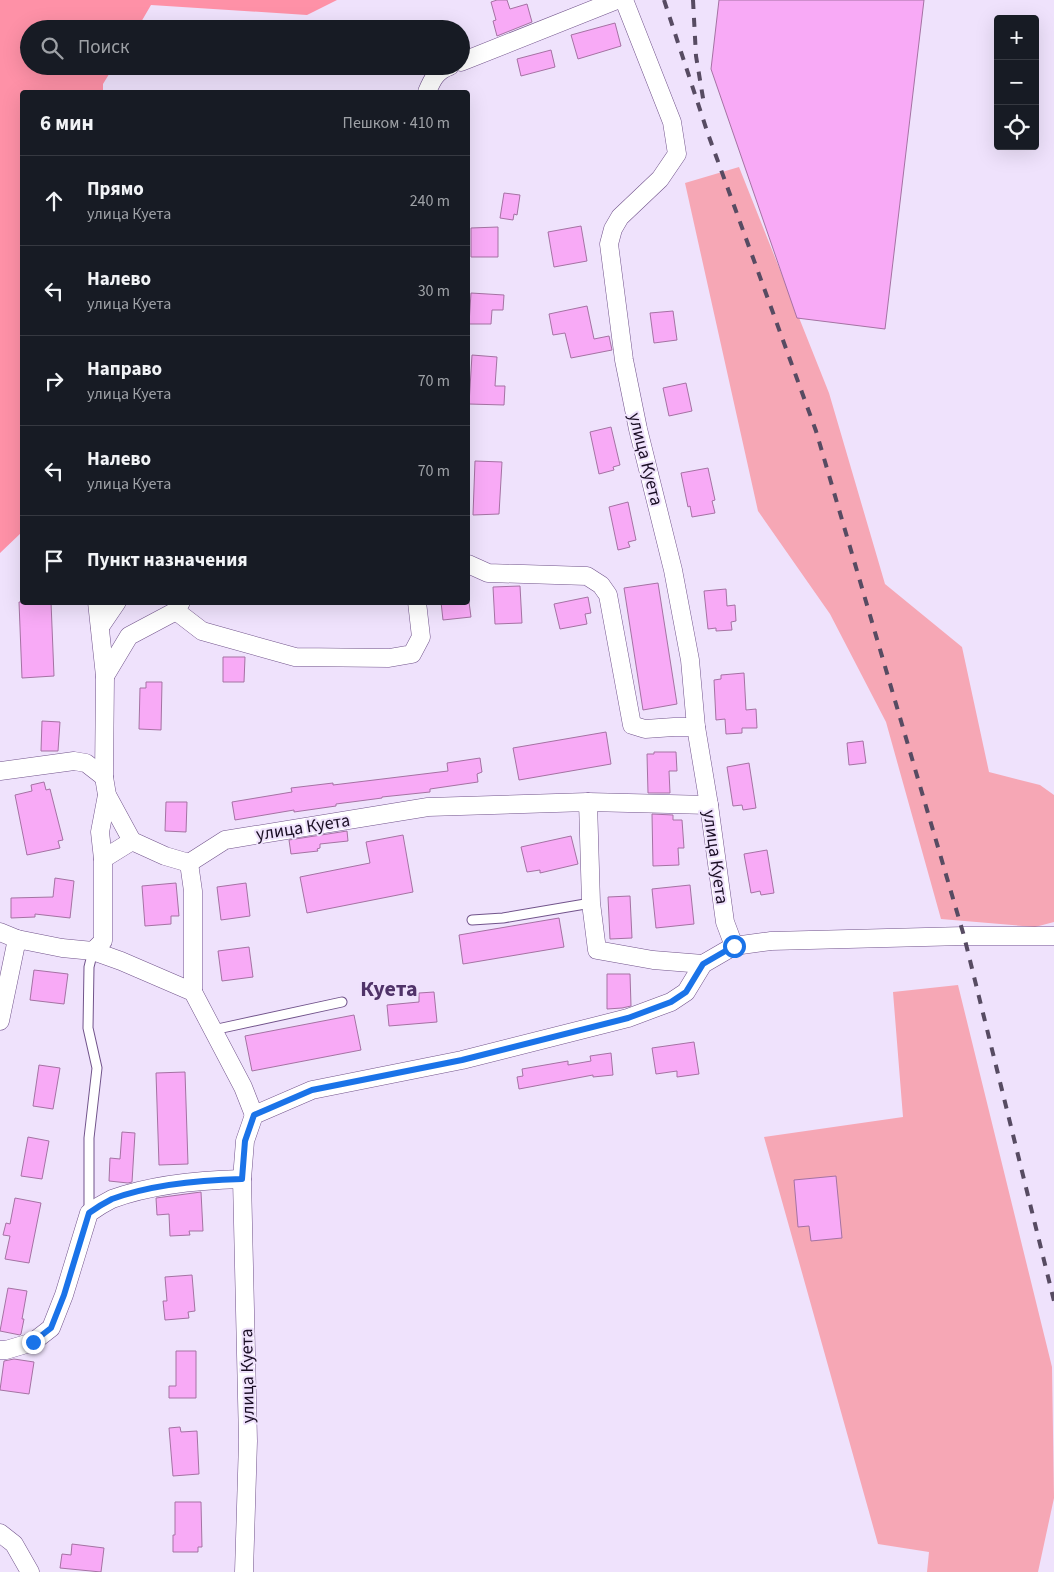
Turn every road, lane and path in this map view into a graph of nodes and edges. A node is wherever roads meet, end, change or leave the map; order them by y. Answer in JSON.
{"nodes":[{"id":1,"x":617,"y":0,"type":"edge"},
{"id":2,"x":624,"y":0,"type":"edge"},
{"id":3,"x":470,"y":58,"type":"edge"},
{"id":4,"x":437,"y":75,"type":"edge"},
{"id":5,"x":429,"y":90,"type":"edge"},
{"id":6,"x":470,"y":565,"type":"edge"},
{"id":7,"x":97,"y":605,"type":"edge"},
{"id":8,"x":116,"y":605,"type":"edge"},
{"id":9,"x":417,"y":605,"type":"edge"},
{"id":10,"x":178,"y":607,"type":"edge"},
{"id":11,"x":100,"y":627,"type":"junction"},
{"id":12,"x":105,"y":676,"type":"junction"},
{"id":13,"x":696,"y":727,"type":"junction"},
{"id":14,"x":0,"y":771,"type":"edge"},
{"id":15,"x":104,"y":777,"type":"junction"},
{"id":16,"x":107,"y":795,"type":"junction"},
{"id":17,"x":588,"y":802,"type":"junction"},
{"id":18,"x":709,"y":804,"type":"junction"},
{"id":19,"x":132,"y":841,"type":"junction"},
{"id":20,"x":104,"y":859,"type":"junction"},
{"id":21,"x":189,"y":863,"type":"junction"},
{"id":22,"x":591,"y":903,"type":"junction"},
{"id":23,"x":472,"y":920,"type":"dead end"},
{"id":24,"x":0,"y":932,"type":"edge"},
{"id":25,"x":1054,"y":936,"type":"edge"},
{"id":26,"x":17,"y":939,"type":"junction"},
{"id":27,"x":734,"y":946,"type":"junction"},
{"id":28,"x":93,"y":951,"type":"junction"},
{"id":29,"x":703,"y":964,"type":"junction"},
{"id":30,"x":192,"y":992,"type":"junction"},
{"id":31,"x":342,"y":1002,"type":"dead end"},
{"id":32,"x":0,"y":1021,"type":"edge"},
{"id":33,"x":213,"y":1030,"type":"junction"},
{"id":34,"x":254,"y":1115,"type":"junction"},
{"id":35,"x":242,"y":1179,"type":"junction"},
{"id":36,"x":89,"y":1213,"type":"junction"},
{"id":37,"x":0,"y":1350,"type":"edge"},
{"id":38,"x":0,"y":1533,"type":"edge"},
{"id":39,"x":30,"y":1572,"type":"edge"},
{"id":40,"x":244,"y":1572,"type":"edge"}],
"edges":[{"from":1,"to":3,"type":"street"},
{"from":2,"to":13,"type":"street","name":"улица Куета"},
{"from":4,"to":5,"type":"street"},
{"from":6,"to":13,"type":"street"},
{"from":7,"to":11,"type":"street"},
{"from":8,"to":11,"type":"street"},
{"from":9,"to":10,"type":"street"},
{"from":10,"to":12,"type":"street"},
{"from":11,"to":12,"type":"street"},
{"from":12,"to":15,"type":"street"},
{"from":13,"to":18,"type":"street","name":"улица Куета"},
{"from":14,"to":15,"type":"street"},
{"from":15,"to":16,"type":"street"},
{"from":16,"to":19,"type":"street"},
{"from":16,"to":20,"type":"street"},
{"from":17,"to":18,"type":"street","name":"улица Куета"},
{"from":17,"to":21,"type":"street","name":"улица Куета"},
{"from":17,"to":22,"type":"street"},
{"from":18,"to":27,"type":"street","name":"улица Куета"},
{"from":19,"to":20,"type":"street"},
{"from":19,"to":21,"type":"street"},
{"from":20,"to":28,"type":"street"},
{"from":21,"to":30,"type":"street"},
{"from":22,"to":23,"type":"lane"},
{"from":22,"to":29,"type":"street"},
{"from":24,"to":26,"type":"street"},
{"from":25,"to":27,"type":"street"},
{"from":26,"to":28,"type":"street"},
{"from":26,"to":32,"type":"street"},
{"from":27,"to":29,"type":"street"},
{"from":28,"to":30,"type":"street"},
{"from":28,"to":36,"type":"lane"},
{"from":29,"to":34,"type":"street"},
{"from":30,"to":33,"type":"street"},
{"from":31,"to":33,"type":"lane"},
{"from":33,"to":34,"type":"street"},
{"from":34,"to":35,"type":"street","name":"улица Куета"},
{"from":35,"to":36,"type":"street"},
{"from":35,"to":40,"type":"street","name":"улица Куета"},
{"from":36,"to":37,"type":"street"},
{"from":38,"to":39,"type":"street"}]}
